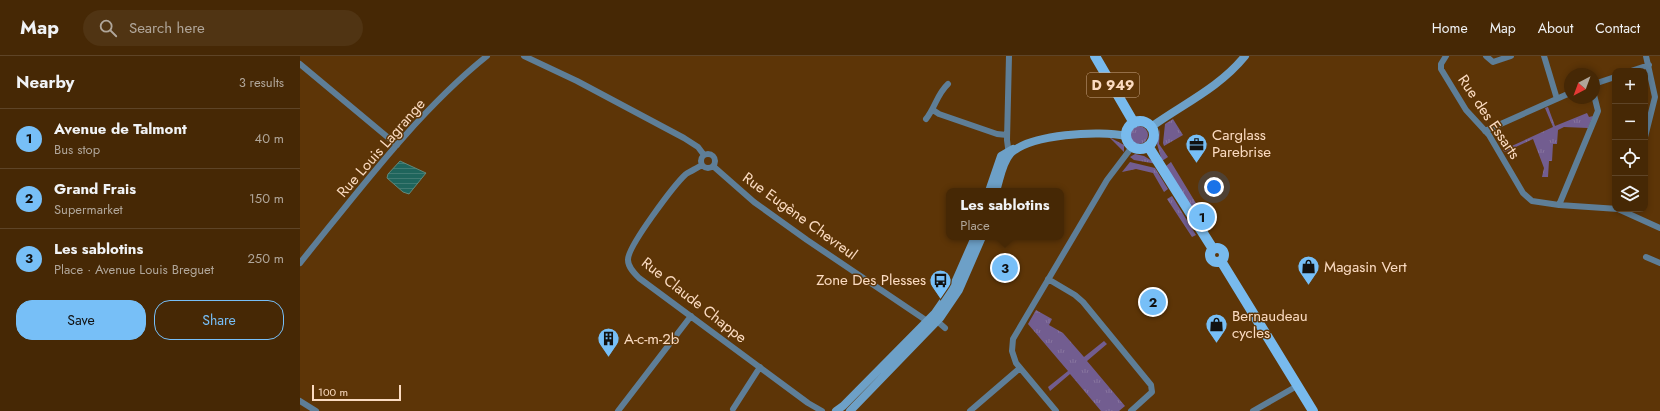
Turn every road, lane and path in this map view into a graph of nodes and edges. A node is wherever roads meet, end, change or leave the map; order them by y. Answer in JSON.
{"nodes":[{"id":1,"x":487,"y":56,"type":"edge"},
{"id":2,"x":524,"y":56,"type":"edge"},
{"id":3,"x":1009,"y":56,"type":"edge"},
{"id":4,"x":1095,"y":56,"type":"edge"},
{"id":5,"x":1245,"y":56,"type":"edge"},
{"id":6,"x":1446,"y":56,"type":"edge"},
{"id":7,"x":1486,"y":56,"type":"edge"},
{"id":8,"x":1511,"y":56,"type":"edge"},
{"id":9,"x":1544,"y":56,"type":"edge"},
{"id":10,"x":1646,"y":56,"type":"edge"},
{"id":11,"x":300,"y":64,"type":"edge"},
{"id":12,"x":1649,"y":65,"type":"junction"},
{"id":13,"x":1640,"y":68,"type":"edge"},
{"id":14,"x":1612,"y":78,"type":"edge"},
{"id":15,"x":1600,"y":82,"type":"edge"},
{"id":16,"x":948,"y":84,"type":"dead end"},
{"id":17,"x":1564,"y":96,"type":"edge"},
{"id":18,"x":1557,"y":99,"type":"junction"},
{"id":19,"x":1657,"y":103,"type":"edge"},
{"id":20,"x":1596,"y":104,"type":"edge"},
{"id":21,"x":934,"y":110,"type":"junction"},
{"id":22,"x":926,"y":119,"type":"dead end"},
{"id":23,"x":1134,"y":122,"type":"junction"},
{"id":24,"x":1151,"y":127,"type":"junction"},
{"id":25,"x":1648,"y":128,"type":"edge"},
{"id":26,"x":1485,"y":131,"type":"junction"},
{"id":27,"x":1007,"y":135,"type":"junction"},
{"id":28,"x":1126,"y":136,"type":"junction"},
{"id":29,"x":397,"y":145,"type":"junction"},
{"id":30,"x":1148,"y":146,"type":"junction"},
{"id":31,"x":1132,"y":147,"type":"junction"},
{"id":32,"x":1008,"y":153,"type":"junction"},
{"id":33,"x":704,"y":156,"type":"junction"},
{"id":34,"x":702,"y":165,"type":"junction"},
{"id":35,"x":713,"y":166,"type":"junction"},
{"id":36,"x":990,"y":188,"type":"edge"},
{"id":37,"x":997,"y":188,"type":"edge"},
{"id":38,"x":1559,"y":205,"type":"junction"},
{"id":39,"x":1612,"y":209,"type":"edge"},
{"id":40,"x":1622,"y":212,"type":"edge"},
{"id":41,"x":1660,"y":228,"type":"edge"},
{"id":42,"x":974,"y":240,"type":"edge"},
{"id":43,"x":981,"y":240,"type":"edge"},
{"id":44,"x":1646,"y":257,"type":"dead end"},
{"id":45,"x":300,"y":263,"type":"edge"},
{"id":46,"x":1660,"y":263,"type":"edge"},
{"id":47,"x":1048,"y":279,"type":"junction"},
{"id":48,"x":691,"y":316,"type":"junction"},
{"id":49,"x":933,"y":323,"type":"junction"},
{"id":50,"x":945,"y":328,"type":"dead end"},
{"id":51,"x":760,"y":367,"type":"junction"},
{"id":52,"x":1020,"y":368,"type":"junction"},
{"id":53,"x":1297,"y":386,"type":"junction"},
{"id":54,"x":300,"y":401,"type":"edge"},
{"id":55,"x":808,"y":404,"type":"junction"},
{"id":56,"x":733,"y":409,"type":"dead end"},
{"id":57,"x":316,"y":411,"type":"edge"},
{"id":58,"x":618,"y":411,"type":"edge"},
{"id":59,"x":814,"y":411,"type":"edge"},
{"id":60,"x":822,"y":411,"type":"edge"},
{"id":61,"x":836,"y":411,"type":"edge"},
{"id":62,"x":850,"y":411,"type":"edge"},
{"id":63,"x":970,"y":411,"type":"edge"},
{"id":64,"x":1056,"y":411,"type":"edge"},
{"id":65,"x":1131,"y":411,"type":"edge"},
{"id":66,"x":1253,"y":411,"type":"edge"},
{"id":67,"x":1312,"y":411,"type":"edge"}],
"edges":[{"from":1,"to":29,"type":"street","name":"Rue Louis Lagrange"},
{"from":2,"to":33,"type":"street"},
{"from":3,"to":27,"type":"street"},
{"from":4,"to":23,"type":"main road","number":"D 949"},
{"from":5,"to":24,"type":"street"},
{"from":6,"to":26,"type":"street","name":"Rue des Essarts"},
{"from":7,"to":8,"type":"street"},
{"from":9,"to":18,"type":"street"},
{"from":10,"to":12,"type":"street"},
{"from":11,"to":29,"type":"street"},
{"from":12,"to":13,"type":"street"},
{"from":12,"to":19,"type":"street"},
{"from":14,"to":15,"type":"street"},
{"from":16,"to":21,"type":"street"},
{"from":17,"to":18,"type":"street"},
{"from":18,"to":26,"type":"street"},
{"from":19,"to":25,"type":"street"},
{"from":20,"to":38,"type":"street"},
{"from":21,"to":22,"type":"street"},
{"from":21,"to":27,"type":"street"},
{"from":23,"to":24,"type":"main road"},
{"from":23,"to":28,"type":"main road"},
{"from":24,"to":30,"type":"main road"},
{"from":26,"to":38,"type":"street","name":"Rue des Essarts"},
{"from":27,"to":32,"type":"street"},
{"from":28,"to":31,"type":"main road"},
{"from":28,"to":32,"type":"street"},
{"from":29,"to":45,"type":"street","name":"Rue Louis Lagrange"},
{"from":30,"to":31,"type":"main road"},
{"from":30,"to":53,"type":"main road"},
{"from":31,"to":47,"type":"street"},
{"from":32,"to":36,"type":"street"},
{"from":32,"to":37,"type":"street"},
{"from":33,"to":34,"type":"street"},
{"from":33,"to":35,"type":"street"},
{"from":34,"to":35,"type":"street"},
{"from":34,"to":48,"type":"street","name":"Rue Claude Chappe"},
{"from":35,"to":49,"type":"street","name":"Rue Eugène Chevreul"},
{"from":38,"to":39,"type":"street","name":"Rue des Essarts"},
{"from":40,"to":41,"type":"street","name":"Rue des Essarts"},
{"from":42,"to":49,"type":"street"},
{"from":43,"to":49,"type":"street"},
{"from":44,"to":46,"type":"street"},
{"from":47,"to":52,"type":"street"},
{"from":47,"to":65,"type":"street"},
{"from":48,"to":51,"type":"street","name":"Rue Claude Chappe"},
{"from":48,"to":58,"type":"street"},
{"from":49,"to":50,"type":"street","name":"Rue Eugène Chevreul"},
{"from":49,"to":61,"type":"street"},
{"from":49,"to":62,"type":"street"},
{"from":51,"to":55,"type":"street","name":"Rue Claude Chappe"},
{"from":51,"to":56,"type":"street"},
{"from":52,"to":63,"type":"street"},
{"from":52,"to":64,"type":"street"},
{"from":53,"to":66,"type":"street"},
{"from":53,"to":67,"type":"main road"},
{"from":54,"to":57,"type":"street"},
{"from":55,"to":59,"type":"street","name":"Rue Claude Chappe"},
{"from":55,"to":60,"type":"street","name":"Rue Claude Chappe"}]}
